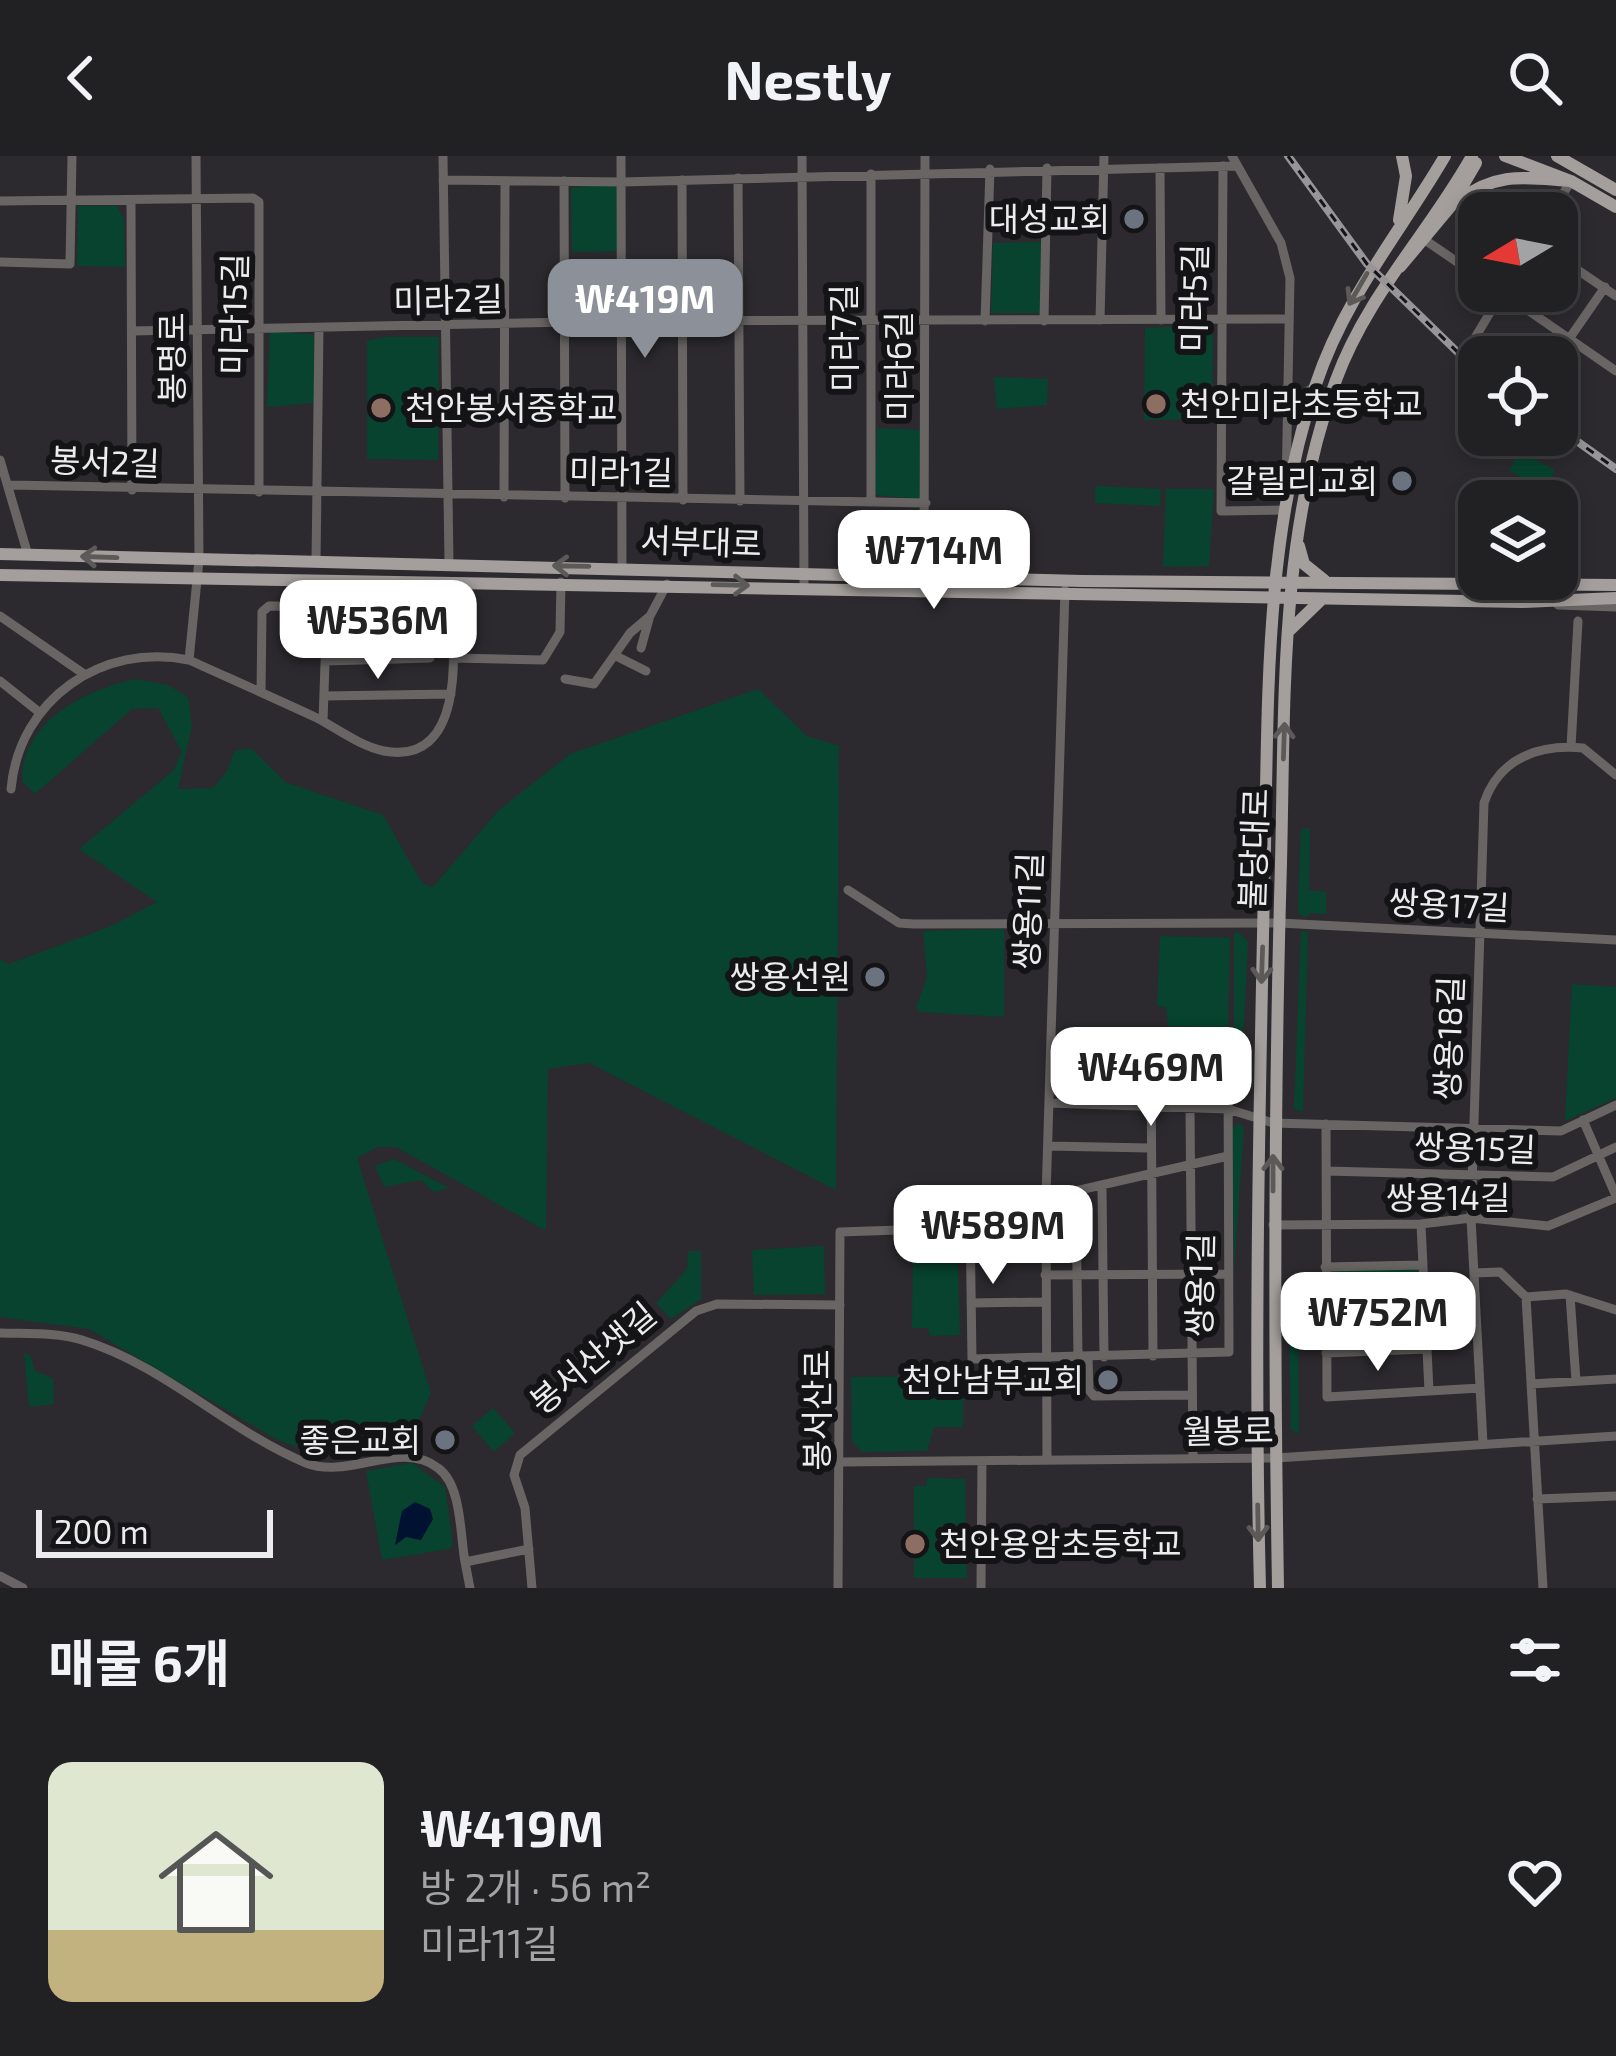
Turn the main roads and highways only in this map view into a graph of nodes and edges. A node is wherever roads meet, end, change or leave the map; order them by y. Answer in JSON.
{"nodes":[{"id":1,"x":1402,"y":156,"type":"edge"},
{"id":2,"x":1445,"y":156,"type":"edge"},
{"id":3,"x":1475,"y":156,"type":"edge"},
{"id":4,"x":1505,"y":156,"type":"edge"},
{"id":5,"x":1557,"y":156,"type":"edge"},
{"id":6,"x":1575,"y":156,"type":"edge"},
{"id":7,"x":1571,"y":181,"type":"junction"},
{"id":8,"x":1612,"y":187,"type":"edge"},
{"id":9,"x":1451,"y":206,"type":"junction"},
{"id":10,"x":1616,"y":207,"type":"edge"},
{"id":11,"x":1398,"y":224,"type":"junction"},
{"id":12,"x":1390,"y":274,"type":"junction"},
{"id":13,"x":1290,"y":531,"type":"junction"},
{"id":14,"x":0,"y":554,"type":"edge"},
{"id":15,"x":0,"y":575,"type":"edge"},
{"id":16,"x":804,"y":580,"type":"junction"},
{"id":17,"x":1616,"y":582,"type":"edge"},
{"id":18,"x":1065,"y":585,"type":"junction"},
{"id":19,"x":1245,"y":588,"type":"junction"},
{"id":20,"x":1281,"y":588,"type":"junction"},
{"id":21,"x":1330,"y":590,"type":"junction"},
{"id":22,"x":1616,"y":602,"type":"edge"},
{"id":23,"x":1280,"y":637,"type":"junction"},
{"id":24,"x":1265,"y":1118,"type":"junction"},
{"id":25,"x":1260,"y":1588,"type":"edge"},
{"id":26,"x":1279,"y":1588,"type":"edge"}],
"edges":[{"from":1,"to":11,"type":"main road"},
{"from":2,"to":11,"type":"main road","name":"불당대로"},
{"from":3,"to":9,"type":"main road"},
{"from":3,"to":12,"type":"main road","name":"불당대로"},
{"from":4,"to":7,"type":"main road"},
{"from":5,"to":8,"type":"main road"},
{"from":6,"to":8,"type":"main road"},
{"from":7,"to":9,"type":"main road"},
{"from":7,"to":10,"type":"main road"},
{"from":9,"to":12,"type":"main road"},
{"from":11,"to":13,"type":"main road","name":"불당대로","one_way":true},
{"from":12,"to":13,"type":"main road","name":"불당대로"},
{"from":13,"to":19,"type":"main road"},
{"from":13,"to":20,"type":"main road","name":"불당대로"},
{"from":13,"to":21,"type":"main road"},
{"from":16,"to":14,"type":"main road","name":"서부대로","one_way":true},
{"from":15,"to":16,"type":"main road","name":"서부대로","one_way":true},
{"from":16,"to":18,"type":"main road","name":"서부대로"},
{"from":16,"to":18,"type":"main road","name":"서부대로"},
{"from":17,"to":21,"type":"main road","name":"서부대로"},
{"from":18,"to":19,"type":"main road","name":"서부대로"},
{"from":19,"to":20,"type":"main road","name":"서부대로"},
{"from":19,"to":23,"type":"main road"},
{"from":20,"to":21,"type":"main road","name":"서부대로"},
{"from":20,"to":23,"type":"main road","name":"불당대로"},
{"from":21,"to":22,"type":"main road","name":"서부대로"},
{"from":21,"to":23,"type":"main road"},
{"from":24,"to":23,"type":"main road","name":"불당대로","one_way":true},
{"from":23,"to":24,"type":"main road","name":"불당대로","one_way":true},
{"from":24,"to":25,"type":"main road","name":"불당대로","one_way":true},
{"from":26,"to":24,"type":"main road","name":"불당대로","one_way":true}]}
